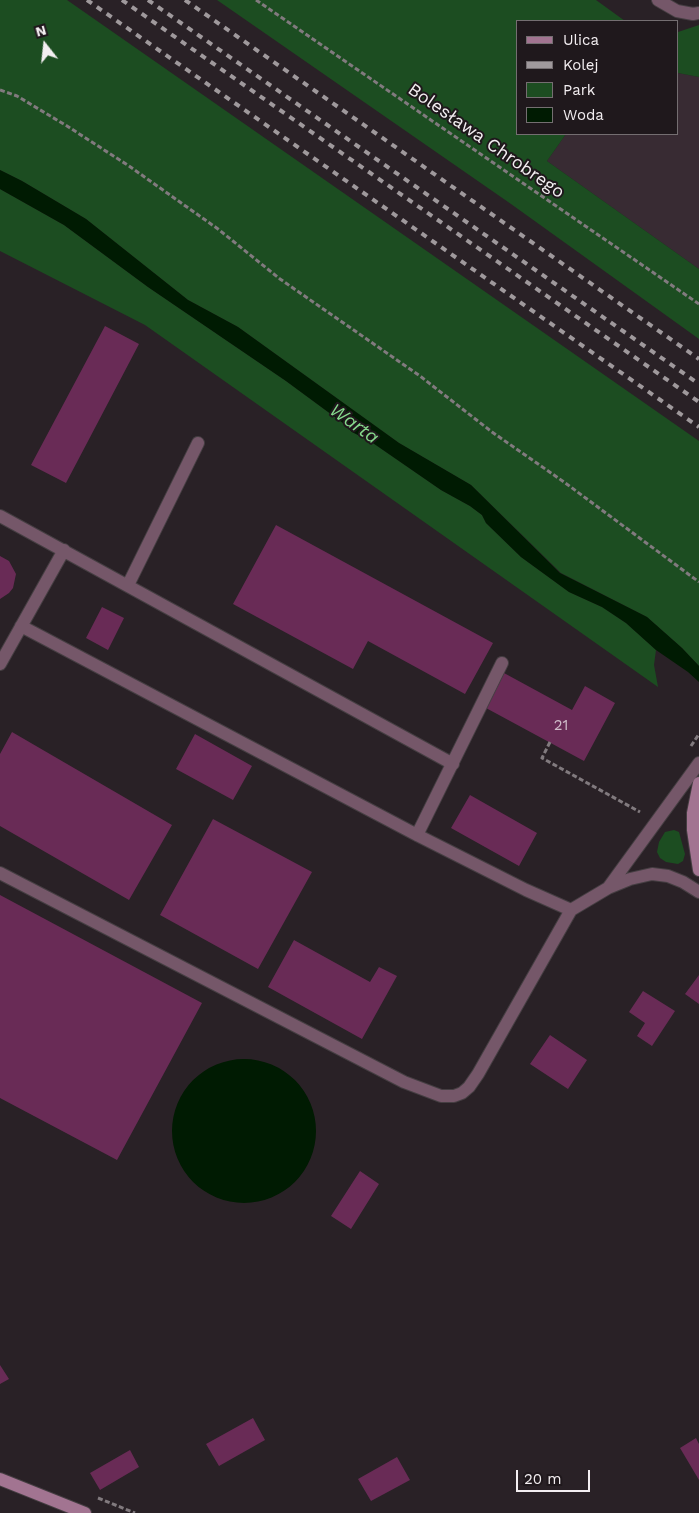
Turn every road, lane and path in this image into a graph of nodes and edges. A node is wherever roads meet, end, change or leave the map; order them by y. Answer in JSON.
{"nodes":[{"id":1,"x":256,"y":0,"type":"edge"},
{"id":2,"x":658,"y":0,"type":"edge"},
{"id":3,"x":699,"y":13,"type":"edge"},
{"id":4,"x":0,"y":90,"type":"edge"},
{"id":5,"x":699,"y":304,"type":"edge"},
{"id":6,"x":198,"y":443,"type":"dead end"},
{"id":7,"x":0,"y":516,"type":"edge"},
{"id":8,"x":64,"y":550,"type":"junction"},
{"id":9,"x":699,"y":582,"type":"edge"},
{"id":10,"x":128,"y":585,"type":"junction"},
{"id":11,"x":21,"y":626,"type":"junction"},
{"id":12,"x":502,"y":663,"type":"dead end"},
{"id":13,"x":0,"y":664,"type":"edge"},
{"id":14,"x":550,"y":742,"type":"dead end"},
{"id":15,"x":699,"y":763,"type":"edge"},
{"id":16,"x":453,"y":764,"type":"junction"},
{"id":17,"x":699,"y":783,"type":"edge"},
{"id":18,"x":643,"y":814,"type":"dead end"},
{"id":19,"x":417,"y":835,"type":"junction"},
{"id":20,"x":699,"y":870,"type":"edge"},
{"id":21,"x":0,"y":873,"type":"edge"},
{"id":22,"x":608,"y":888,"type":"junction"},
{"id":23,"x":699,"y":892,"type":"edge"},
{"id":24,"x":571,"y":910,"type":"junction"},
{"id":25,"x":0,"y":1479,"type":"edge"},
{"id":26,"x":85,"y":1513,"type":"edge"}],
"edges":[{"from":1,"to":5,"type":"path","name":"Bolesława Chrobrego"},
{"from":2,"to":3,"type":"street"},
{"from":4,"to":9,"type":"path"},
{"from":6,"to":10,"type":"street"},
{"from":7,"to":8,"type":"street"},
{"from":8,"to":10,"type":"street"},
{"from":8,"to":11,"type":"street"},
{"from":10,"to":16,"type":"street"},
{"from":11,"to":13,"type":"street"},
{"from":11,"to":19,"type":"street"},
{"from":12,"to":16,"type":"street"},
{"from":14,"to":18,"type":"path"},
{"from":15,"to":22,"type":"street"},
{"from":16,"to":19,"type":"street"},
{"from":17,"to":20,"type":"street"},
{"from":19,"to":24,"type":"street"},
{"from":21,"to":24,"type":"street"},
{"from":22,"to":23,"type":"street"},
{"from":22,"to":24,"type":"street"},
{"from":25,"to":26,"type":"street"}]}
